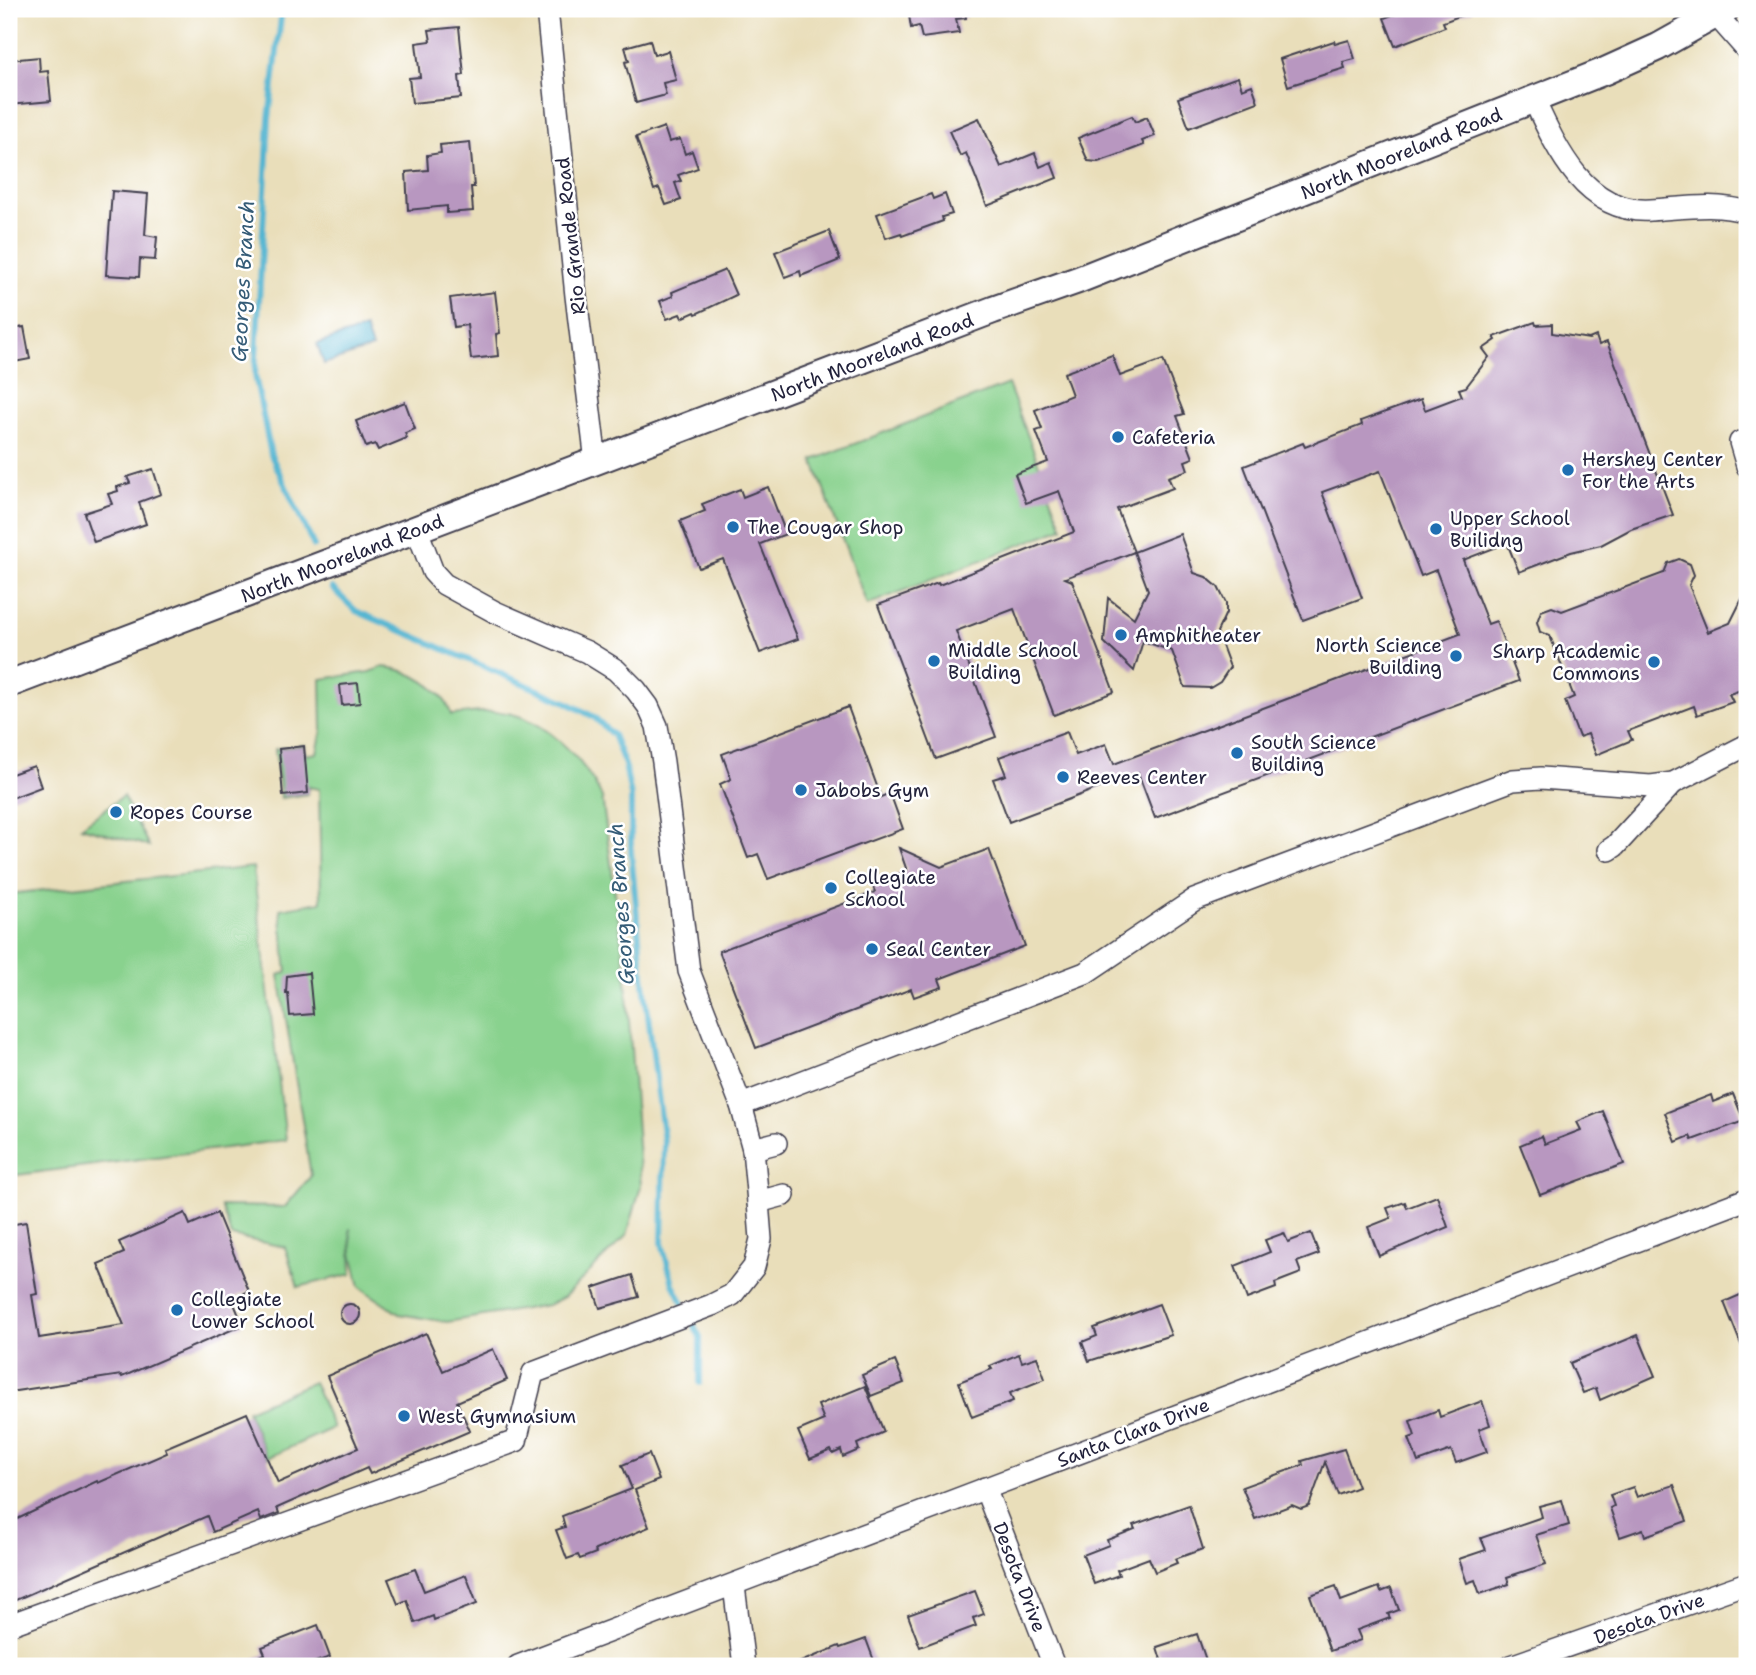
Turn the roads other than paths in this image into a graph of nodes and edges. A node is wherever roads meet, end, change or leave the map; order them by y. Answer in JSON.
{"nodes":[{"id":1,"x":547,"y":9,"type":"edge"},
{"id":2,"x":1718,"y":11,"type":"edge"},
{"id":3,"x":1747,"y":50,"type":"edge"},
{"id":4,"x":1534,"y":100,"type":"junction"},
{"id":5,"x":1747,"y":212,"type":"edge"},
{"id":6,"x":1740,"y":442,"type":"dead end"},
{"id":7,"x":596,"y":462,"type":"junction"},
{"id":8,"x":1747,"y":466,"type":"edge"},
{"id":9,"x":417,"y":530,"type":"junction"},
{"id":10,"x":9,"y":684,"type":"edge"},
{"id":11,"x":1747,"y":745,"type":"edge"},
{"id":12,"x":1673,"y":783,"type":"junction"},
{"id":13,"x":1609,"y":849,"type":"dead end"},
{"id":14,"x":741,"y":1105,"type":"junction"},
{"id":15,"x":776,"y":1143,"type":"dead end"},
{"id":16,"x":753,"y":1149,"type":"junction"},
{"id":17,"x":784,"y":1195,"type":"dead end"},
{"id":18,"x":1747,"y":1199,"type":"edge"},
{"id":19,"x":758,"y":1202,"type":"junction"},
{"id":20,"x":985,"y":1488,"type":"junction"},
{"id":21,"x":1747,"y":1583,"type":"edge"},
{"id":22,"x":734,"y":1586,"type":"junction"},
{"id":23,"x":9,"y":1625,"type":"edge"},
{"id":24,"x":519,"y":1666,"type":"edge"},
{"id":25,"x":744,"y":1666,"type":"edge"},
{"id":26,"x":1054,"y":1666,"type":"edge"},
{"id":27,"x":1511,"y":1666,"type":"edge"}],
"edges":[{"from":1,"to":7,"type":"street","name":"Rio Grande Road"},
{"from":2,"to":3,"type":"street"},
{"from":2,"to":4,"type":"street","name":"North Mooreland Road"},
{"from":4,"to":5,"type":"street"},
{"from":4,"to":7,"type":"street","name":"North Mooreland Road"},
{"from":6,"to":8,"type":"street"},
{"from":7,"to":9,"type":"street","name":"North Mooreland Road"},
{"from":9,"to":10,"type":"street","name":"North Mooreland Road"},
{"from":9,"to":14,"type":"street"},
{"from":11,"to":12,"type":"street"},
{"from":12,"to":13,"type":"street"},
{"from":12,"to":14,"type":"street"},
{"from":14,"to":16,"type":"street"},
{"from":15,"to":16,"type":"street"},
{"from":16,"to":19,"type":"street"},
{"from":17,"to":19,"type":"street"},
{"from":18,"to":20,"type":"street","name":"Santa Clara Drive"},
{"from":19,"to":23,"type":"street"},
{"from":20,"to":22,"type":"street","name":"Santa Clara Drive"},
{"from":20,"to":26,"type":"street","name":"Desota Drive"},
{"from":21,"to":27,"type":"street","name":"Desota Drive"},
{"from":22,"to":24,"type":"street","name":"Santa Clara Drive"},
{"from":22,"to":25,"type":"street"}]}
